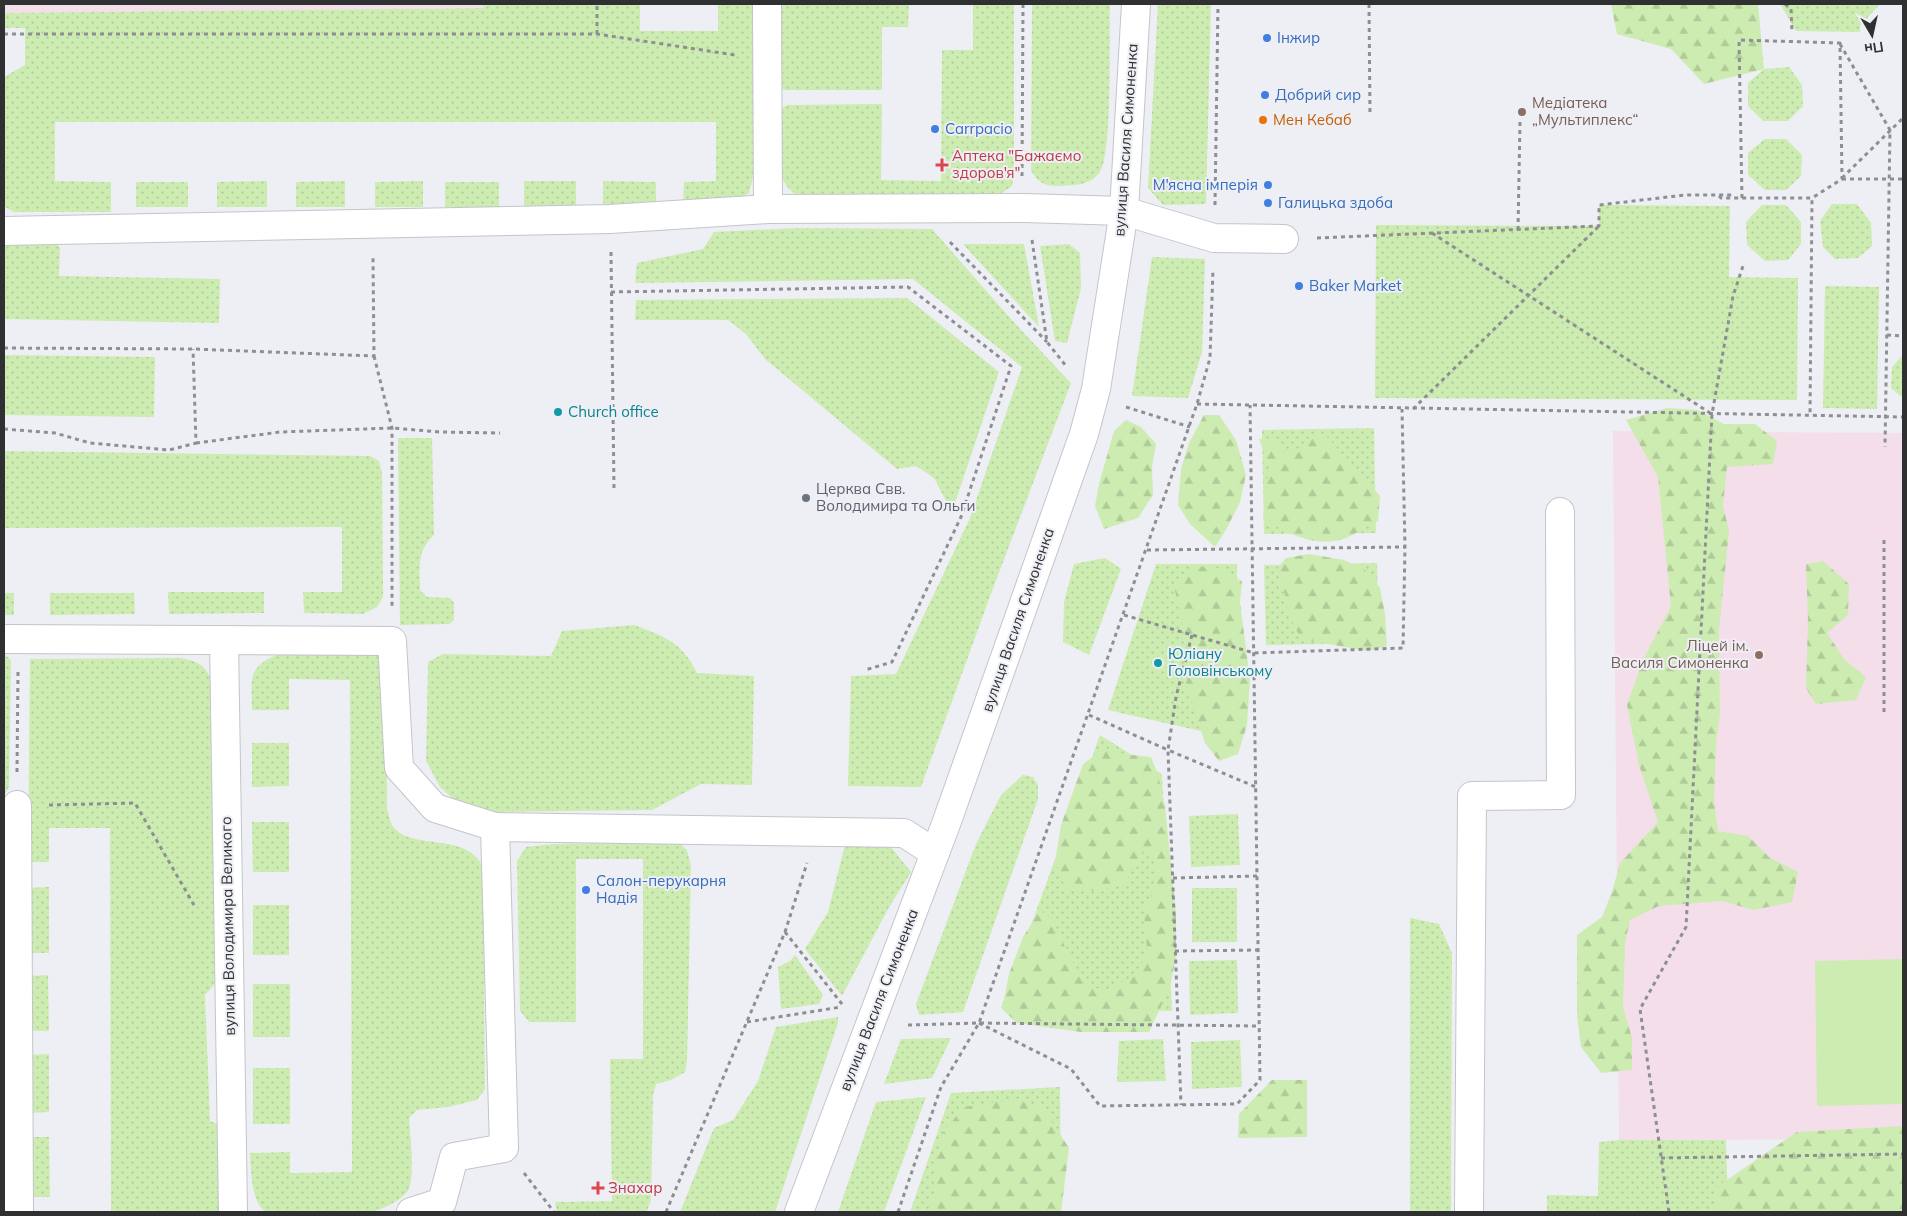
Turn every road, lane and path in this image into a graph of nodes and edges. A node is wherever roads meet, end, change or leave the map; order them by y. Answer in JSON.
{"nodes":[{"id":1,"x":597,"y":4,"type":"edge"},
{"id":2,"x":767,"y":4,"type":"edge"},
{"id":3,"x":1023,"y":4,"type":"edge"},
{"id":4,"x":1136,"y":4,"type":"edge"},
{"id":5,"x":1218,"y":4,"type":"edge"},
{"id":6,"x":1369,"y":4,"type":"edge"},
{"id":7,"x":1785,"y":4,"type":"edge"},
{"id":8,"x":1792,"y":31,"type":"dead end"},
{"id":9,"x":4,"y":34,"type":"edge"},
{"id":10,"x":597,"y":34,"type":"junction"},
{"id":11,"x":1840,"y":43,"type":"junction"},
{"id":12,"x":768,"y":60,"type":"junction"},
{"id":13,"x":1370,"y":115,"type":"dead end"},
{"id":14,"x":1903,"y":118,"type":"edge"},
{"id":15,"x":1520,"y":121,"type":"dead end"},
{"id":16,"x":1890,"y":130,"type":"junction"},
{"id":17,"x":1842,"y":179,"type":"junction"},
{"id":18,"x":1889,"y":179,"type":"junction"},
{"id":19,"x":1903,"y":179,"type":"edge"},
{"id":20,"x":1022,"y":186,"type":"dead end"},
{"id":21,"x":1732,"y":195,"type":"dead end"},
{"id":22,"x":1719,"y":196,"type":"junction"},
{"id":23,"x":1742,"y":198,"type":"junction"},
{"id":24,"x":1812,"y":198,"type":"junction"},
{"id":25,"x":1215,"y":208,"type":"dead end"},
{"id":26,"x":768,"y":209,"type":"junction"},
{"id":27,"x":1124,"y":211,"type":"junction"},
{"id":28,"x":610,"y":218,"type":"junction"},
{"id":29,"x":372,"y":223,"type":"junction"},
{"id":30,"x":1599,"y":226,"type":"junction"},
{"id":31,"x":1518,"y":230,"type":"junction"},
{"id":32,"x":4,"y":231,"type":"edge"},
{"id":33,"x":1431,"y":233,"type":"junction"},
{"id":34,"x":1031,"y":237,"type":"dead end"},
{"id":35,"x":1284,"y":239,"type":"joint"},
{"id":36,"x":948,"y":240,"type":"dead end"},
{"id":37,"x":1744,"y":263,"type":"dead end"},
{"id":38,"x":1213,"y":264,"type":"dead end"},
{"id":39,"x":611,"y":292,"type":"junction"},
{"id":40,"x":1529,"y":296,"type":"junction"},
{"id":41,"x":1887,"y":335,"type":"junction"},
{"id":42,"x":1903,"y":336,"type":"edge"},
{"id":43,"x":1047,"y":342,"type":"junction"},
{"id":44,"x":4,"y":348,"type":"edge"},
{"id":45,"x":193,"y":349,"type":"junction"},
{"id":46,"x":374,"y":356,"type":"junction"},
{"id":47,"x":1071,"y":372,"type":"dead end"},
{"id":48,"x":1197,"y":404,"type":"junction"},
{"id":49,"x":1250,"y":405,"type":"junction"},
{"id":50,"x":1121,"y":406,"type":"dead end"},
{"id":51,"x":1402,"y":409,"type":"junction"},
{"id":52,"x":1413,"y":409,"type":"junction"},
{"id":53,"x":1712,"y":414,"type":"junction"},
{"id":54,"x":1810,"y":415,"type":"junction"},
{"id":55,"x":1886,"y":417,"type":"junction"},
{"id":56,"x":1903,"y":417,"type":"edge"},
{"id":57,"x":1190,"y":427,"type":"junction"},
{"id":58,"x":392,"y":428,"type":"junction"},
{"id":59,"x":4,"y":429,"type":"edge"},
{"id":60,"x":500,"y":433,"type":"dead end"},
{"id":61,"x":196,"y":443,"type":"junction"},
{"id":62,"x":1885,"y":447,"type":"dead end"},
{"id":63,"x":614,"y":489,"type":"dead end"},
{"id":64,"x":1560,"y":512,"type":"dead end"},
{"id":65,"x":1884,"y":536,"type":"dead end"},
{"id":66,"x":1405,"y":547,"type":"junction"},
{"id":67,"x":1252,"y":549,"type":"junction"},
{"id":68,"x":1147,"y":550,"type":"junction"},
{"id":69,"x":1124,"y":615,"type":"junction"},
{"id":70,"x":1192,"y":635,"type":"junction"},
{"id":71,"x":11,"y":639,"type":"edge"},
{"id":72,"x":224,"y":640,"type":"junction"},
{"id":73,"x":392,"y":641,"type":"junction"},
{"id":74,"x":1254,"y":653,"type":"junction"},
{"id":75,"x":865,"y":670,"type":"dead end"},
{"id":76,"x":1884,"y":712,"type":"dead end"},
{"id":77,"x":1088,"y":715,"type":"junction"},
{"id":78,"x":1168,"y":750,"type":"junction"},
{"id":79,"x":1256,"y":787,"type":"junction"},
{"id":80,"x":17,"y":805,"type":"junction"},
{"id":81,"x":495,"y":827,"type":"junction"},
{"id":82,"x":817,"y":832,"type":"junction"},
{"id":83,"x":935,"y":853,"type":"junction"},
{"id":84,"x":1257,"y":876,"type":"junction"},
{"id":85,"x":1173,"y":878,"type":"junction"},
{"id":86,"x":199,"y":913,"type":"dead end"},
{"id":87,"x":785,"y":932,"type":"junction"},
{"id":88,"x":1259,"y":950,"type":"junction"},
{"id":89,"x":1175,"y":951,"type":"junction"},
{"id":90,"x":747,"y":1022,"type":"junction"},
{"id":91,"x":979,"y":1023,"type":"junction"},
{"id":92,"x":908,"y":1025,"type":"dead end"},
{"id":93,"x":1178,"y":1026,"type":"junction"},
{"id":94,"x":1260,"y":1026,"type":"junction"},
{"id":95,"x":1181,"y":1104,"type":"junction"},
{"id":96,"x":504,"y":1148,"type":"junction"},
{"id":97,"x":1903,"y":1154,"type":"edge"},
{"id":98,"x":1661,"y":1158,"type":"junction"},
{"id":99,"x":19,"y":1212,"type":"edge"},
{"id":100,"x":233,"y":1212,"type":"edge"},
{"id":101,"x":411,"y":1212,"type":"edge"},
{"id":102,"x":554,"y":1212,"type":"edge"},
{"id":103,"x":666,"y":1212,"type":"edge"},
{"id":104,"x":799,"y":1212,"type":"edge"},
{"id":105,"x":898,"y":1212,"type":"edge"},
{"id":106,"x":1469,"y":1212,"type":"edge"},
{"id":107,"x":1669,"y":1212,"type":"edge"}],
"edges":[{"from":1,"to":10,"type":"path"},
{"from":2,"to":12,"type":"street"},
{"from":3,"to":20,"type":"path"},
{"from":4,"to":27,"type":"street","name":"вулиця Василя Симоненка"},
{"from":5,"to":25,"type":"path"},
{"from":6,"to":13,"type":"path"},
{"from":7,"to":8,"type":"path"},
{"from":9,"to":10,"type":"path"},
{"from":10,"to":12,"type":"path"},
{"from":11,"to":16,"type":"path"},
{"from":11,"to":17,"type":"path"},
{"from":11,"to":23,"type":"path"},
{"from":12,"to":26,"type":"street"},
{"from":14,"to":16,"type":"path"},
{"from":15,"to":31,"type":"path"},
{"from":16,"to":17,"type":"path"},
{"from":16,"to":18,"type":"path"},
{"from":17,"to":18,"type":"path"},
{"from":17,"to":24,"type":"path"},
{"from":18,"to":19,"type":"path"},
{"from":18,"to":41,"type":"path"},
{"from":21,"to":22,"type":"path"},
{"from":22,"to":23,"type":"path"},
{"from":22,"to":30,"type":"path"},
{"from":23,"to":24,"type":"path"},
{"from":24,"to":54,"type":"path"},
{"from":26,"to":27,"type":"street"},
{"from":26,"to":28,"type":"street"},
{"from":27,"to":35,"type":"street"},
{"from":27,"to":83,"type":"street","name":"вулиця Василя Симоненка"},
{"from":28,"to":29,"type":"street"},
{"from":28,"to":39,"type":"path"},
{"from":29,"to":32,"type":"street"},
{"from":29,"to":46,"type":"path"},
{"from":30,"to":31,"type":"path"},
{"from":30,"to":40,"type":"path"},
{"from":31,"to":33,"type":"path"},
{"from":33,"to":35,"type":"path"},
{"from":33,"to":40,"type":"path"},
{"from":34,"to":43,"type":"path"},
{"from":36,"to":43,"type":"path"},
{"from":37,"to":53,"type":"path"},
{"from":38,"to":48,"type":"path"},
{"from":39,"to":63,"type":"path"},
{"from":39,"to":75,"type":"path"},
{"from":40,"to":52,"type":"path"},
{"from":40,"to":53,"type":"path"},
{"from":41,"to":42,"type":"path"},
{"from":41,"to":55,"type":"path"},
{"from":43,"to":47,"type":"path"},
{"from":44,"to":45,"type":"path"},
{"from":45,"to":46,"type":"path"},
{"from":45,"to":61,"type":"path"},
{"from":46,"to":58,"type":"path"},
{"from":48,"to":49,"type":"path"},
{"from":48,"to":57,"type":"path"},
{"from":49,"to":51,"type":"path"},
{"from":49,"to":67,"type":"path"},
{"from":50,"to":57,"type":"path"},
{"from":51,"to":52,"type":"path"},
{"from":51,"to":66,"type":"path"},
{"from":52,"to":53,"type":"path"},
{"from":53,"to":54,"type":"path"},
{"from":53,"to":98,"type":"path"},
{"from":54,"to":55,"type":"path"},
{"from":55,"to":56,"type":"path"},
{"from":55,"to":62,"type":"path"},
{"from":57,"to":68,"type":"path"},
{"from":58,"to":60,"type":"path"},
{"from":58,"to":61,"type":"path"},
{"from":58,"to":73,"type":"path"},
{"from":59,"to":61,"type":"path"},
{"from":64,"to":106,"type":"street"},
{"from":65,"to":76,"type":"path"},
{"from":66,"to":67,"type":"path"},
{"from":66,"to":74,"type":"path"},
{"from":67,"to":68,"type":"path"},
{"from":67,"to":74,"type":"path"},
{"from":68,"to":69,"type":"path"},
{"from":69,"to":70,"type":"path"},
{"from":69,"to":77,"type":"path"},
{"from":70,"to":74,"type":"path"},
{"from":70,"to":78,"type":"path"},
{"from":71,"to":72,"type":"street"},
{"from":71,"to":80,"type":"path"},
{"from":72,"to":73,"type":"street"},
{"from":72,"to":100,"type":"street","name":"вулиця Володимира Великого"},
{"from":73,"to":81,"type":"street"},
{"from":74,"to":79,"type":"path"},
{"from":77,"to":78,"type":"path"},
{"from":77,"to":91,"type":"path"},
{"from":78,"to":79,"type":"path"},
{"from":78,"to":85,"type":"path"},
{"from":79,"to":84,"type":"path"},
{"from":80,"to":86,"type":"path"},
{"from":80,"to":99,"type":"street"},
{"from":81,"to":82,"type":"street"},
{"from":81,"to":96,"type":"street"},
{"from":82,"to":83,"type":"street"},
{"from":82,"to":87,"type":"path"},
{"from":83,"to":104,"type":"street","name":"вулиця Василя Симоненка"},
{"from":84,"to":85,"type":"path"},
{"from":84,"to":88,"type":"path"},
{"from":85,"to":89,"type":"path"},
{"from":87,"to":90,"type":"path"},
{"from":87,"to":90,"type":"path"},
{"from":88,"to":89,"type":"path"},
{"from":88,"to":94,"type":"path"},
{"from":89,"to":93,"type":"path"},
{"from":90,"to":103,"type":"path"},
{"from":91,"to":92,"type":"path"},
{"from":91,"to":93,"type":"path"},
{"from":91,"to":95,"type":"path"},
{"from":91,"to":105,"type":"path"},
{"from":93,"to":94,"type":"path"},
{"from":93,"to":95,"type":"path"},
{"from":94,"to":95,"type":"path"},
{"from":96,"to":101,"type":"street"},
{"from":96,"to":102,"type":"path"},
{"from":97,"to":98,"type":"path"},
{"from":98,"to":107,"type":"path"}]}
